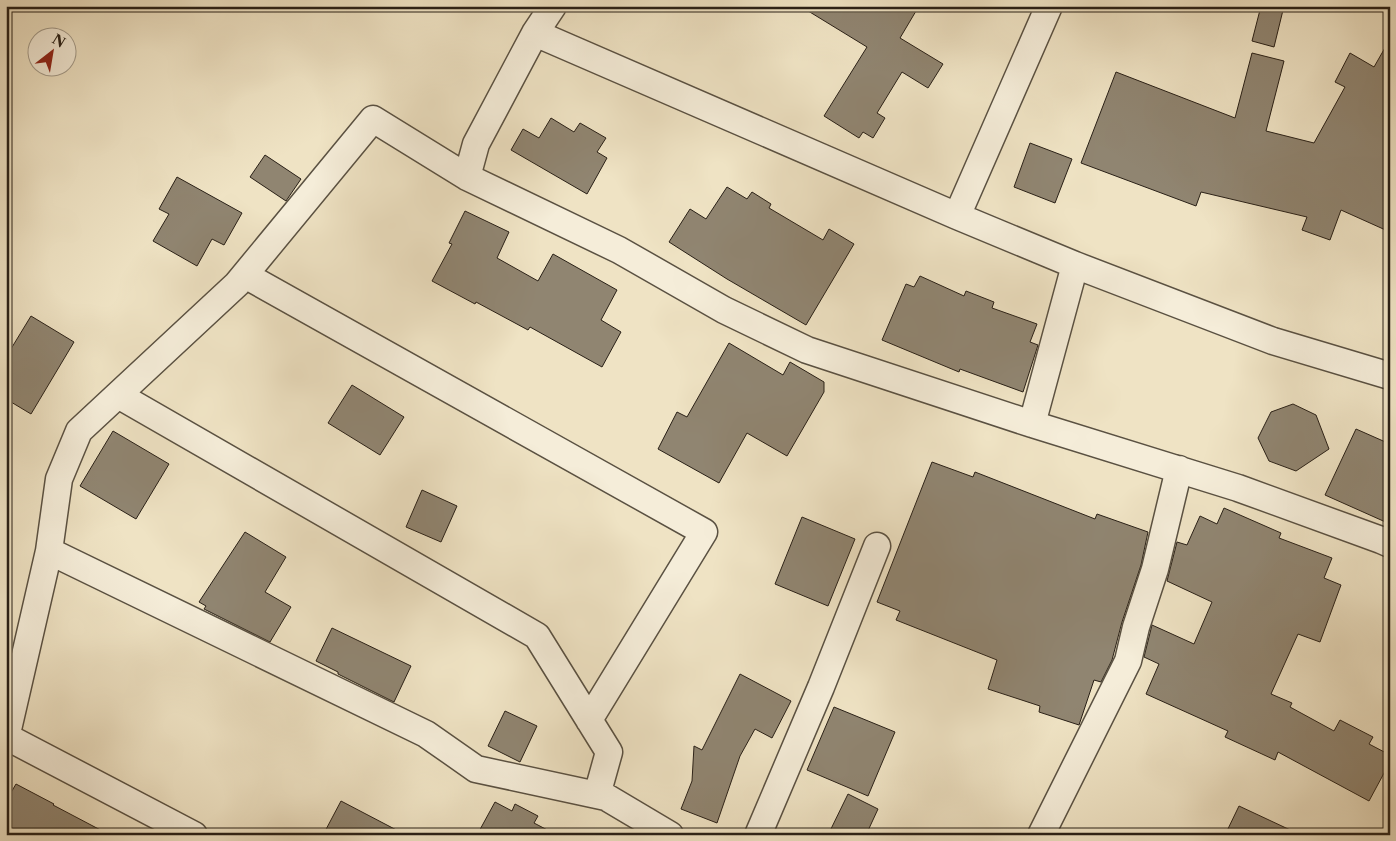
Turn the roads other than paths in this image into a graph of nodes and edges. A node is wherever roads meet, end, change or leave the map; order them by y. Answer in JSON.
{"nodes":[{"id":1,"x":553,"y":6,"type":"edge"},
{"id":2,"x":1049,"y":6,"type":"edge"},
{"id":3,"x":535,"y":33,"type":"junction"},
{"id":4,"x":467,"y":177,"type":"junction"},
{"id":5,"x":957,"y":216,"type":"junction"},
{"id":6,"x":1075,"y":264,"type":"junction"},
{"id":7,"x":245,"y":275,"type":"junction"},
{"id":8,"x":1390,"y":376,"type":"edge"},
{"id":9,"x":118,"y":395,"type":"junction"},
{"id":10,"x":1032,"y":424,"type":"junction"},
{"id":11,"x":1180,"y":469,"type":"junction"},
{"id":12,"x":1390,"y":544,"type":"edge"},
{"id":13,"x":877,"y":546,"type":"dead end"},
{"id":14,"x":49,"y":551,"type":"junction"},
{"id":15,"x":589,"y":720,"type":"junction"},
{"id":16,"x":7,"y":729,"type":"edge"},
{"id":17,"x":597,"y":795,"type":"junction"},
{"id":18,"x":194,"y":835,"type":"edge"},
{"id":19,"x":670,"y":835,"type":"edge"},
{"id":20,"x":758,"y":835,"type":"edge"},
{"id":21,"x":1041,"y":835,"type":"edge"}],
"edges":[{"from":1,"to":3,"type":"street"},
{"from":2,"to":5,"type":"street"},
{"from":3,"to":4,"type":"street"},
{"from":3,"to":5,"type":"street"},
{"from":4,"to":7,"type":"street"},
{"from":4,"to":10,"type":"street"},
{"from":5,"to":6,"type":"street"},
{"from":6,"to":8,"type":"street"},
{"from":6,"to":10,"type":"street"},
{"from":7,"to":9,"type":"street"},
{"from":7,"to":15,"type":"street"},
{"from":9,"to":14,"type":"street"},
{"from":9,"to":15,"type":"street"},
{"from":10,"to":11,"type":"street"},
{"from":11,"to":12,"type":"street"},
{"from":11,"to":21,"type":"street"},
{"from":13,"to":20,"type":"street"},
{"from":14,"to":16,"type":"street"},
{"from":14,"to":17,"type":"street"},
{"from":15,"to":17,"type":"street"},
{"from":16,"to":18,"type":"street"},
{"from":17,"to":19,"type":"street"}]}
